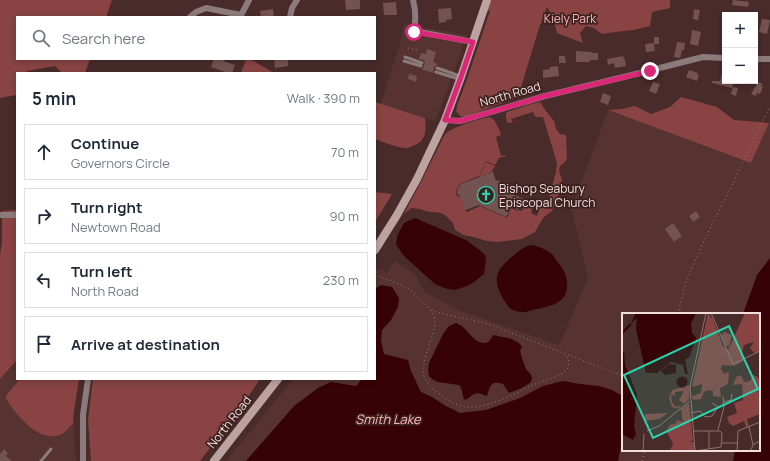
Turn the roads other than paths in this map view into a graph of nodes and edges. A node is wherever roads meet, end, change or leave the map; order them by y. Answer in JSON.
{"nodes":[{"id":1,"x":249,"y":0,"type":"edge"},
{"id":2,"x":297,"y":0,"type":"edge"},
{"id":3,"x":413,"y":0,"type":"edge"},
{"id":4,"x":487,"y":0,"type":"edge"},
{"id":5,"x":191,"y":16,"type":"edge"},
{"id":6,"x":240,"y":16,"type":"edge"},
{"id":7,"x":290,"y":16,"type":"edge"},
{"id":8,"x":473,"y":42,"type":"junction"},
{"id":9,"x":722,"y":58,"type":"edge"},
{"id":10,"x":405,"y":59,"type":"dead end"},
{"id":11,"x":758,"y":59,"type":"edge"},
{"id":12,"x":770,"y":59,"type":"edge"},
{"id":13,"x":422,"y":65,"type":"dead end"},
{"id":14,"x":436,"y":70,"type":"dead end"},
{"id":15,"x":461,"y":78,"type":"junction"},
{"id":16,"x":445,"y":120,"type":"junction"},
{"id":17,"x":0,"y":215,"type":"edge"},
{"id":18,"x":16,"y":215,"type":"edge"},
{"id":19,"x":376,"y":248,"type":"edge"},
{"id":20,"x":88,"y":380,"type":"edge"},
{"id":21,"x":277,"y":380,"type":"edge"},
{"id":22,"x":51,"y":449,"type":"dead end"},
{"id":23,"x":41,"y":461,"type":"edge"},
{"id":24,"x":84,"y":461,"type":"edge"},
{"id":25,"x":214,"y":461,"type":"edge"}],
"edges":[{"from":1,"to":6,"type":"street"},
{"from":2,"to":7,"type":"street"},
{"from":3,"to":8,"type":"street"},
{"from":4,"to":8,"type":"main road"},
{"from":5,"to":6,"type":"street"},
{"from":8,"to":15,"type":"main road"},
{"from":9,"to":16,"type":"street","name":"North Road"},
{"from":10,"to":13,"type":"lane"},
{"from":11,"to":12,"type":"street"},
{"from":14,"to":15,"type":"lane"},
{"from":15,"to":16,"type":"main road"},
{"from":16,"to":19,"type":"main road"},
{"from":17,"to":18,"type":"street"},
{"from":20,"to":24,"type":"street"},
{"from":21,"to":25,"type":"main road","name":"North Road"},
{"from":22,"to":23,"type":"lane"}]}
